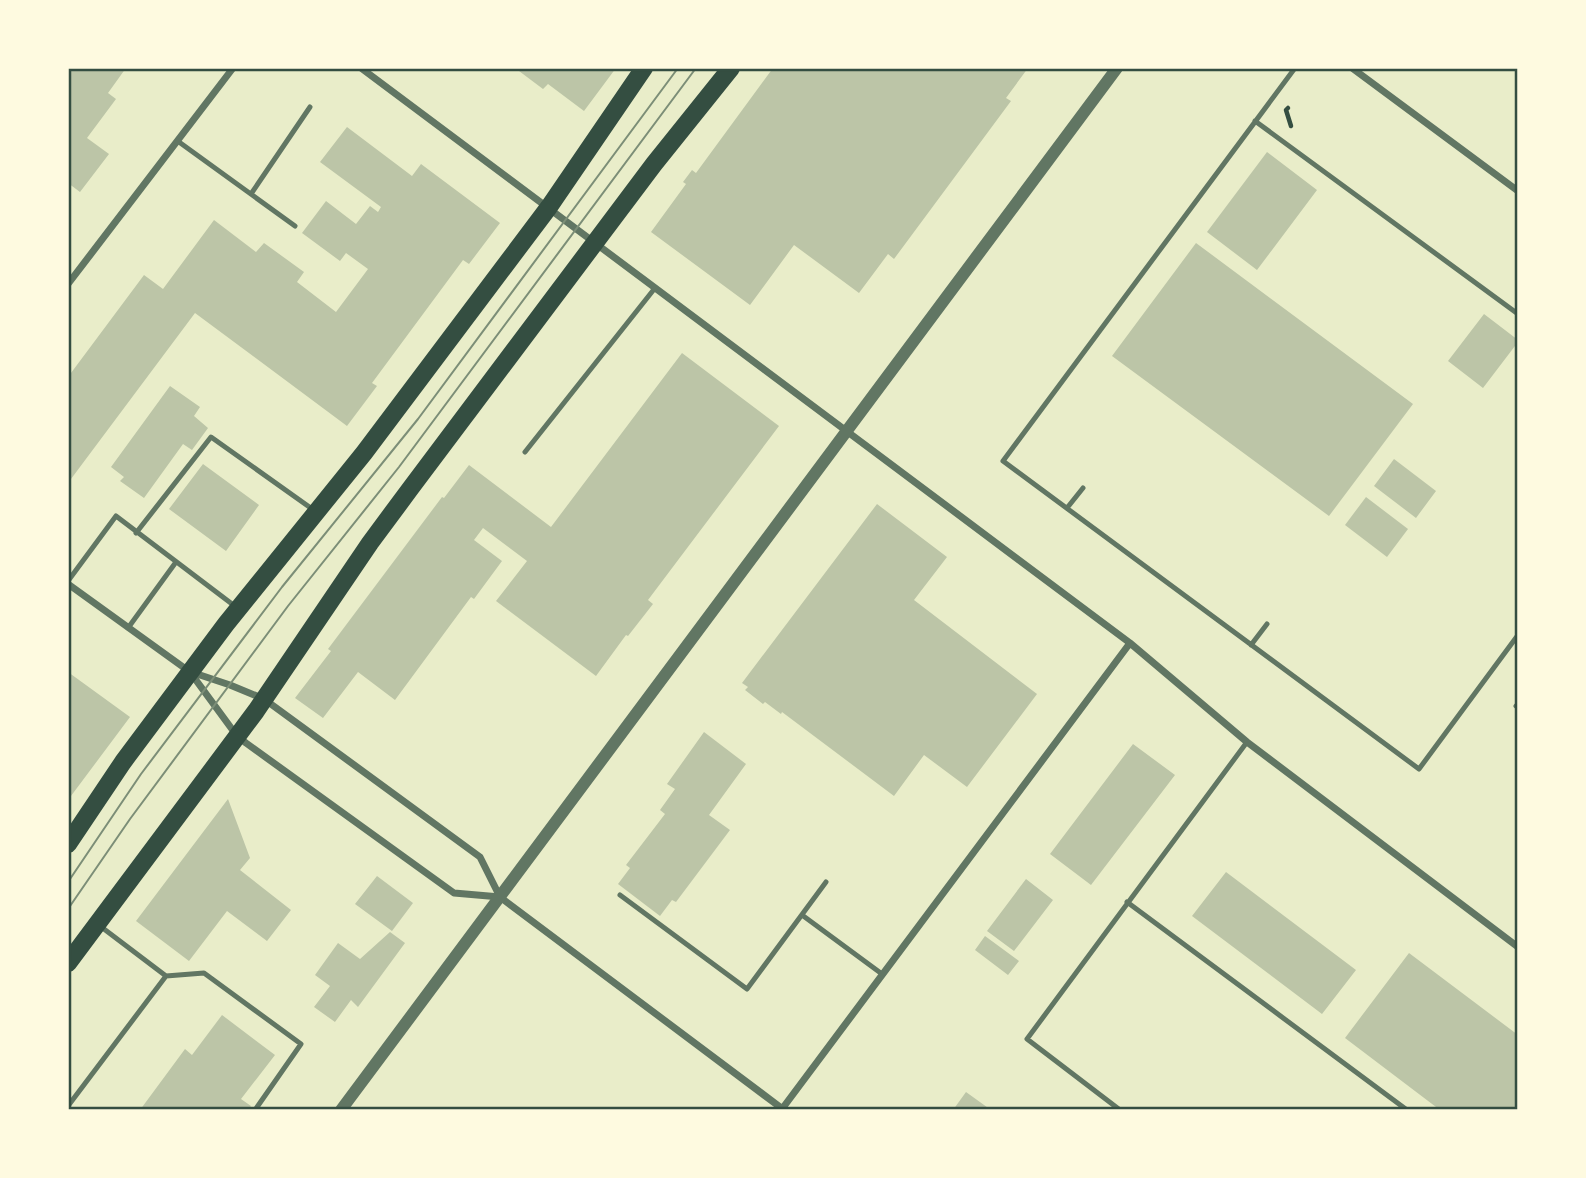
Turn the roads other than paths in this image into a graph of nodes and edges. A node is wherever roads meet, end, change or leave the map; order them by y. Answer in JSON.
{"nodes":[{"id":1,"x":233,"y":68,"type":"edge"},
{"id":2,"x":361,"y":68,"type":"edge"},
{"id":3,"x":644,"y":68,"type":"edge"},
{"id":4,"x":730,"y":68,"type":"edge"},
{"id":5,"x":1117,"y":68,"type":"edge"},
{"id":6,"x":1295,"y":68,"type":"edge"},
{"id":7,"x":1352,"y":68,"type":"edge"},
{"id":8,"x":310,"y":107,"type":"dead end"},
{"id":9,"x":1255,"y":121,"type":"junction"},
{"id":10,"x":179,"y":142,"type":"junction"},
{"id":11,"x":1518,"y":191,"type":"edge"},
{"id":12,"x":251,"y":194,"type":"junction"},
{"id":13,"x":550,"y":207,"type":"junction"},
{"id":14,"x":295,"y":226,"type":"dead end"},
{"id":15,"x":594,"y":243,"type":"junction"},
{"id":16,"x":68,"y":284,"type":"edge"},
{"id":17,"x":655,"y":288,"type":"junction"},
{"id":18,"x":1518,"y":314,"type":"edge"},
{"id":19,"x":845,"y":430,"type":"junction"},
{"id":20,"x":525,"y":452,"type":"dead end"},
{"id":21,"x":1083,"y":488,"type":"dead end"},
{"id":22,"x":1067,"y":508,"type":"junction"},
{"id":23,"x":317,"y":513,"type":"junction"},
{"id":24,"x":136,"y":533,"type":"junction"},
{"id":25,"x":176,"y":562,"type":"junction"},
{"id":26,"x":68,"y":582,"type":"edge"},
{"id":27,"x":239,"y":608,"type":"junction"},
{"id":28,"x":1267,"y":624,"type":"dead end"},
{"id":29,"x":128,"y":628,"type":"junction"},
{"id":30,"x":1518,"y":635,"type":"edge"},
{"id":31,"x":1130,"y":643,"type":"junction"},
{"id":32,"x":1251,"y":645,"type":"junction"},
{"id":33,"x":190,"y":672,"type":"junction"},
{"id":34,"x":264,"y":699,"type":"junction"},
{"id":35,"x":237,"y":736,"type":"junction"},
{"id":36,"x":1247,"y":742,"type":"junction"},
{"id":37,"x":68,"y":844,"type":"edge"},
{"id":38,"x":826,"y":882,"type":"dead end"},
{"id":39,"x":620,"y":895,"type":"dead end"},
{"id":40,"x":500,"y":897,"type":"junction"},
{"id":41,"x":1128,"y":902,"type":"junction"},
{"id":42,"x":802,"y":915,"type":"junction"},
{"id":43,"x":97,"y":924,"type":"junction"},
{"id":44,"x":1518,"y":947,"type":"edge"},
{"id":45,"x":68,"y":962,"type":"edge"},
{"id":46,"x":882,"y":974,"type":"junction"},
{"id":47,"x":166,"y":976,"type":"junction"},
{"id":48,"x":68,"y":1106,"type":"edge"},
{"id":49,"x":783,"y":1109,"type":"edge"},
{"id":50,"x":255,"y":1110,"type":"edge"},
{"id":51,"x":341,"y":1110,"type":"edge"},
{"id":52,"x":1120,"y":1110,"type":"edge"},
{"id":53,"x":1407,"y":1110,"type":"edge"}],
"edges":[{"from":1,"to":10,"type":"street"},
{"from":2,"to":13,"type":"street"},
{"from":3,"to":13,"type":"main road"},
{"from":4,"to":15,"type":"main road"},
{"from":5,"to":19,"type":"street"},
{"from":6,"to":9,"type":"lane"},
{"from":7,"to":11,"type":"street"},
{"from":8,"to":12,"type":"lane"},
{"from":9,"to":18,"type":"lane"},
{"from":9,"to":22,"type":"lane"},
{"from":10,"to":12,"type":"lane"},
{"from":10,"to":16,"type":"street"},
{"from":12,"to":14,"type":"lane"},
{"from":13,"to":15,"type":"street"},
{"from":13,"to":23,"type":"main road"},
{"from":15,"to":17,"type":"street"},
{"from":15,"to":34,"type":"main road"},
{"from":17,"to":19,"type":"street"},
{"from":17,"to":20,"type":"lane"},
{"from":19,"to":31,"type":"street"},
{"from":19,"to":40,"type":"street"},
{"from":21,"to":22,"type":"lane"},
{"from":22,"to":32,"type":"lane"},
{"from":23,"to":24,"type":"lane"},
{"from":23,"to":27,"type":"main road"},
{"from":24,"to":25,"type":"lane"},
{"from":24,"to":26,"type":"lane"},
{"from":25,"to":27,"type":"lane"},
{"from":25,"to":29,"type":"lane"},
{"from":26,"to":29,"type":"street"},
{"from":27,"to":33,"type":"main road"},
{"from":28,"to":32,"type":"lane"},
{"from":29,"to":33,"type":"street"},
{"from":30,"to":32,"type":"lane"},
{"from":31,"to":36,"type":"street"},
{"from":31,"to":46,"type":"street"},
{"from":33,"to":34,"type":"street"},
{"from":33,"to":35,"type":"street"},
{"from":33,"to":37,"type":"main road"},
{"from":34,"to":35,"type":"main road"},
{"from":34,"to":40,"type":"street"},
{"from":35,"to":40,"type":"street"},
{"from":35,"to":43,"type":"main road"},
{"from":36,"to":41,"type":"lane"},
{"from":36,"to":44,"type":"street"},
{"from":38,"to":42,"type":"lane"},
{"from":39,"to":42,"type":"lane"},
{"from":40,"to":49,"type":"street"},
{"from":40,"to":51,"type":"street"},
{"from":41,"to":52,"type":"lane"},
{"from":41,"to":53,"type":"lane"},
{"from":42,"to":46,"type":"lane"},
{"from":43,"to":45,"type":"main road"},
{"from":43,"to":47,"type":"lane"},
{"from":46,"to":49,"type":"street"},
{"from":47,"to":48,"type":"lane"},
{"from":47,"to":50,"type":"lane"}]}
